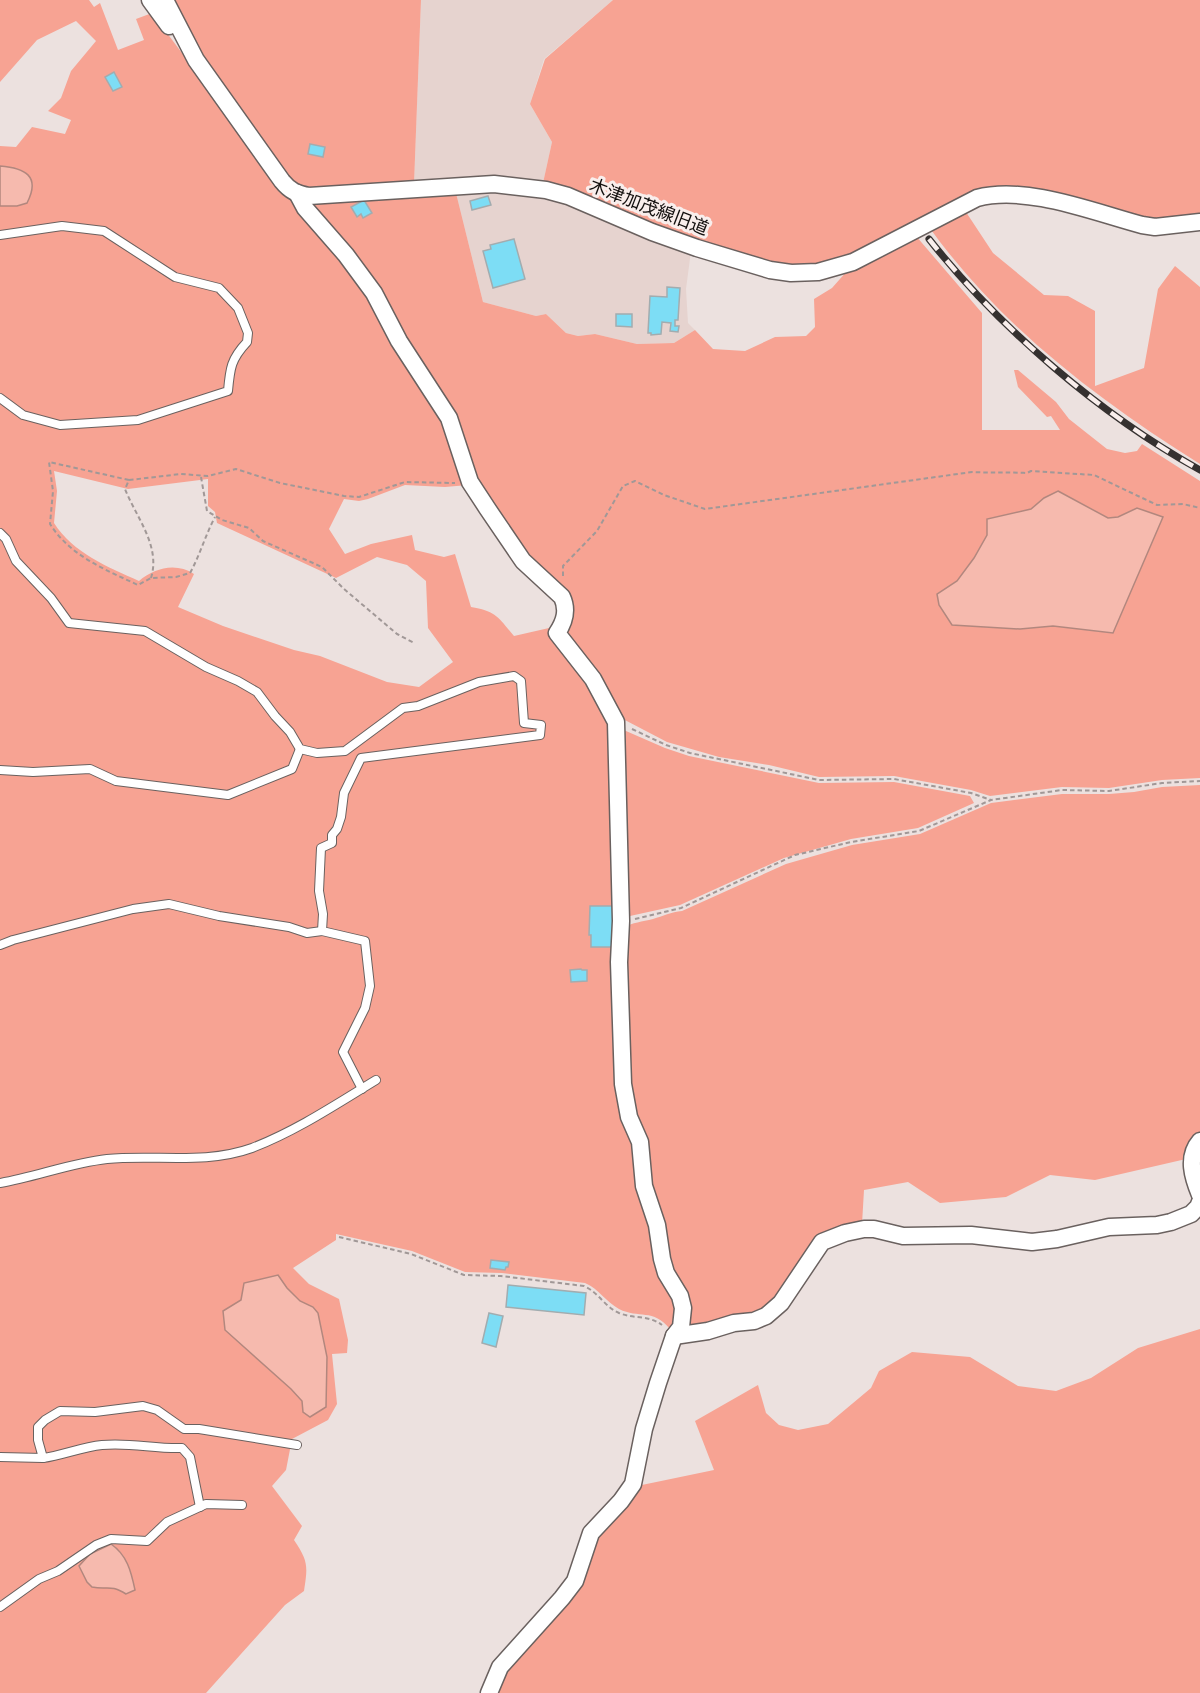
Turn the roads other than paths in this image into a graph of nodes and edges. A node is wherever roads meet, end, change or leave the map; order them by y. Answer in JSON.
{"nodes":[{"id":1,"x":150,"y":0,"type":"edge"},
{"id":2,"x":165,"y":0,"type":"edge"},
{"id":3,"x":196,"y":60,"type":"junction"},
{"id":4,"x":297,"y":194,"type":"junction"},
{"id":5,"x":1200,"y":222,"type":"edge"},
{"id":6,"x":0,"y":235,"type":"edge"},
{"id":7,"x":0,"y":398,"type":"edge"},
{"id":8,"x":0,"y":533,"type":"edge"},
{"id":9,"x":300,"y":749,"type":"junction"},
{"id":10,"x":0,"y":770,"type":"edge"},
{"id":11,"x":322,"y":931,"type":"junction"},
{"id":12,"x":0,"y":945,"type":"edge"},
{"id":13,"x":376,"y":1080,"type":"dead end"},
{"id":14,"x":362,"y":1089,"type":"junction"},
{"id":15,"x":1200,"y":1142,"type":"edge"},
{"id":16,"x":0,"y":1184,"type":"edge"},
{"id":17,"x":1200,"y":1196,"type":"edge"},
{"id":18,"x":1200,"y":1202,"type":"edge"},
{"id":19,"x":674,"y":1336,"type":"junction"},
{"id":20,"x":297,"y":1445,"type":"dead end"},
{"id":21,"x":0,"y":1457,"type":"edge"},
{"id":22,"x":43,"y":1458,"type":"junction"},
{"id":23,"x":242,"y":1505,"type":"dead end"},
{"id":24,"x":200,"y":1507,"type":"junction"},
{"id":25,"x":0,"y":1607,"type":"edge"},
{"id":26,"x":489,"y":1693,"type":"edge"}],
"edges":[{"from":1,"to":3,"type":"street"},
{"from":2,"to":3,"type":"street"},
{"from":3,"to":4,"type":"street"},
{"from":4,"to":5,"type":"street","name":"木津加茂線旧道"},
{"from":4,"to":19,"type":"street"},
{"from":6,"to":7,"type":"lane"},
{"from":8,"to":9,"type":"lane"},
{"from":9,"to":10,"type":"lane"},
{"from":9,"to":11,"type":"lane"},
{"from":11,"to":12,"type":"lane"},
{"from":11,"to":14,"type":"lane"},
{"from":13,"to":14,"type":"lane"},
{"from":14,"to":16,"type":"lane"},
{"from":15,"to":17,"type":"street"},
{"from":18,"to":19,"type":"street"},
{"from":19,"to":26,"type":"street"},
{"from":20,"to":22,"type":"lane"},
{"from":21,"to":22,"type":"lane"},
{"from":22,"to":24,"type":"lane"},
{"from":23,"to":24,"type":"lane"},
{"from":24,"to":25,"type":"lane"}]}
